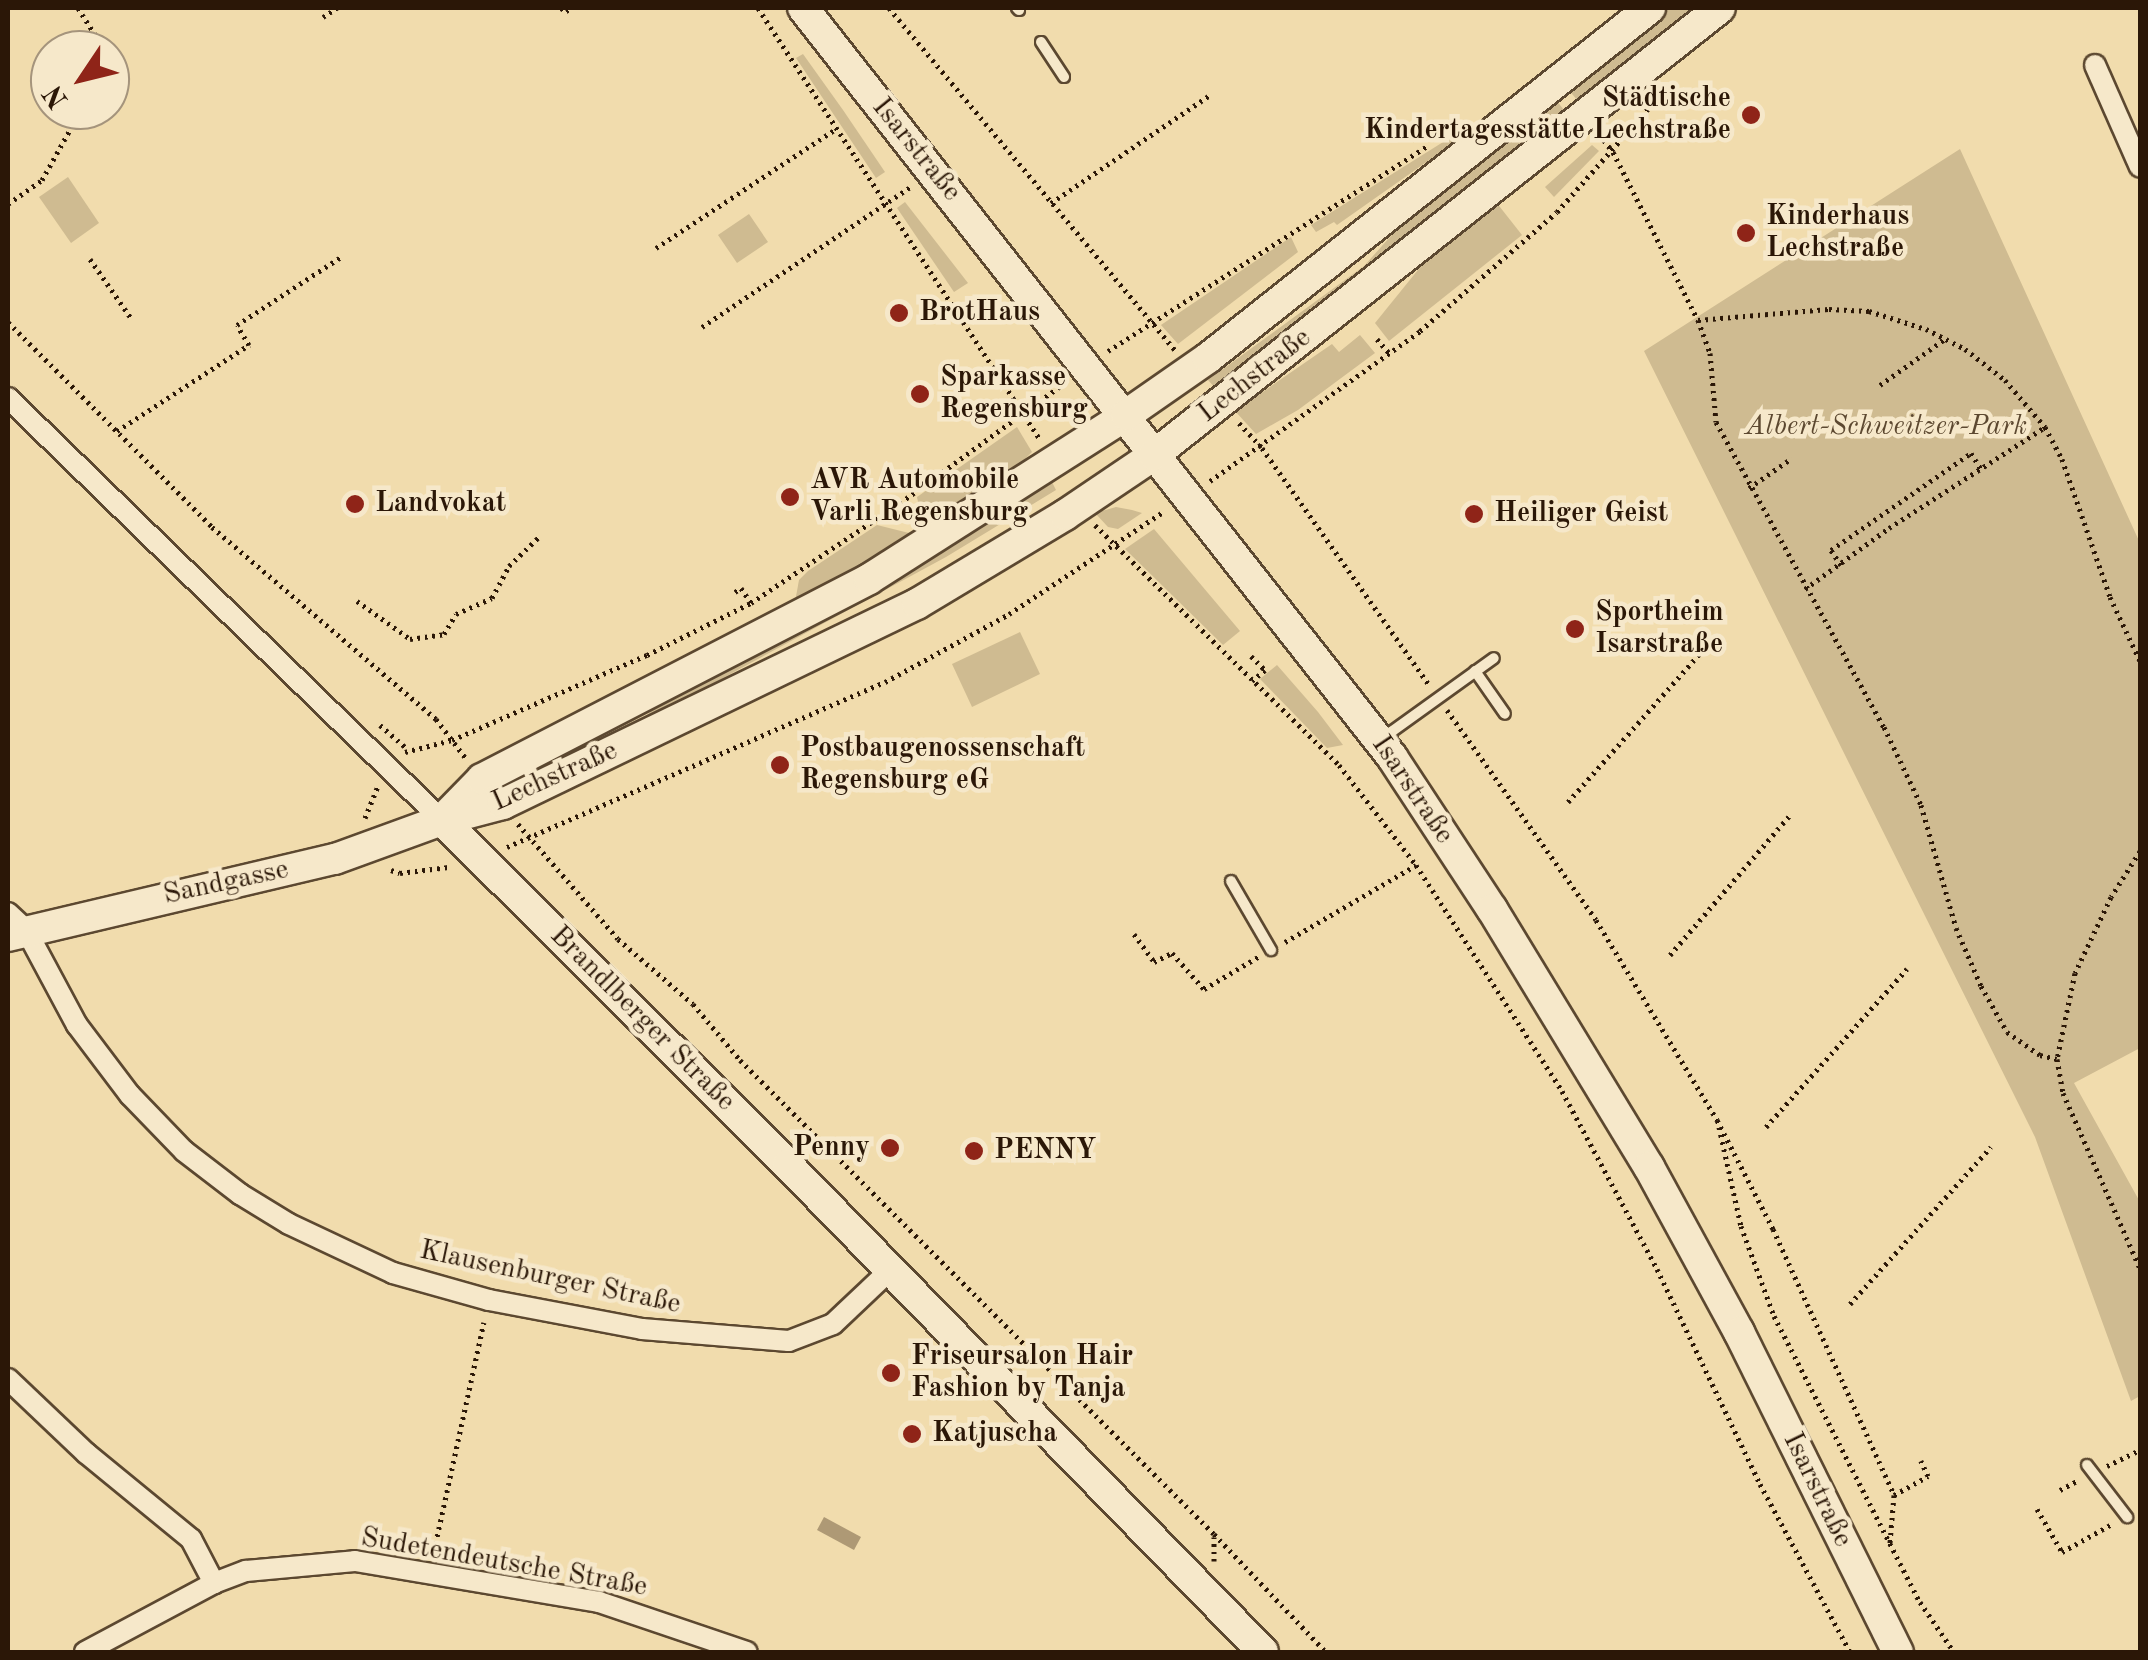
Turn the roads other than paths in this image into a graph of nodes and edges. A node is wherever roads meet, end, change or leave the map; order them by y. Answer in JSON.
{"nodes":[{"id":1,"x":803,"y":8,"type":"edge"},
{"id":2,"x":1650,"y":8,"type":"edge"},
{"id":3,"x":1720,"y":8,"type":"edge"},
{"id":4,"x":1041,"y":42,"type":"dead end"},
{"id":5,"x":2094,"y":65,"type":"dead end"},
{"id":6,"x":1064,"y":77,"type":"dead end"},
{"id":7,"x":2140,"y":166,"type":"edge"},
{"id":8,"x":8,"y":398,"type":"edge"},
{"id":9,"x":1126,"y":414,"type":"junction"},
{"id":10,"x":1154,"y":454,"type":"junction"},
{"id":11,"x":1494,"y":658,"type":"dead end"},
{"id":12,"x":1475,"y":671,"type":"junction"},
{"id":13,"x":1505,"y":714,"type":"dead end"},
{"id":14,"x":1380,"y":740,"type":"junction"},
{"id":15,"x":442,"y":820,"type":"junction"},
{"id":16,"x":1231,"y":881,"type":"dead end"},
{"id":17,"x":13,"y":926,"type":"edge"},
{"id":18,"x":1271,"y":950,"type":"dead end"},
{"id":19,"x":889,"y":1271,"type":"junction"},
{"id":20,"x":8,"y":1379,"type":"edge"},
{"id":21,"x":2087,"y":1465,"type":"dead end"},
{"id":22,"x":2127,"y":1517,"type":"road end"},
{"id":23,"x":214,"y":1583,"type":"junction"},
{"id":24,"x":84,"y":1652,"type":"edge"},
{"id":25,"x":747,"y":1652,"type":"edge"},
{"id":26,"x":1263,"y":1652,"type":"edge"},
{"id":27,"x":1898,"y":1652,"type":"edge"}],
"edges":[{"from":1,"to":9,"type":"street","name":"Isarstraße"},
{"from":2,"to":9,"type":"street","name":"Lechstraße"},
{"from":3,"to":10,"type":"street","name":"Lechstraße"},
{"from":4,"to":6,"type":"lane"},
{"from":5,"to":7,"type":"street"},
{"from":8,"to":15,"type":"street","name":"Brandlberger Straße"},
{"from":9,"to":10,"type":"street","name":"Isarstraße"},
{"from":9,"to":15,"type":"street","name":"Lechstraße"},
{"from":10,"to":14,"type":"street","name":"Isarstraße"},
{"from":10,"to":15,"type":"street","name":"Lechstraße"},
{"from":11,"to":12,"type":"lane"},
{"from":12,"to":13,"type":"lane"},
{"from":12,"to":14,"type":"lane"},
{"from":14,"to":27,"type":"street","name":"Isarstraße"},
{"from":15,"to":17,"type":"street","name":"Sandgasse"},
{"from":15,"to":19,"type":"street","name":"Brandlberger Straße"},
{"from":16,"to":18,"type":"lane"},
{"from":17,"to":19,"type":"street","name":"Klausenburger Straße"},
{"from":19,"to":26,"type":"street","name":"Brandlberger Straße"},
{"from":20,"to":23,"type":"street"},
{"from":21,"to":22,"type":"lane"},
{"from":23,"to":24,"type":"street","name":"Sudetendeutsche Straße"},
{"from":23,"to":25,"type":"street","name":"Sudetendeutsche Straße"}]}
